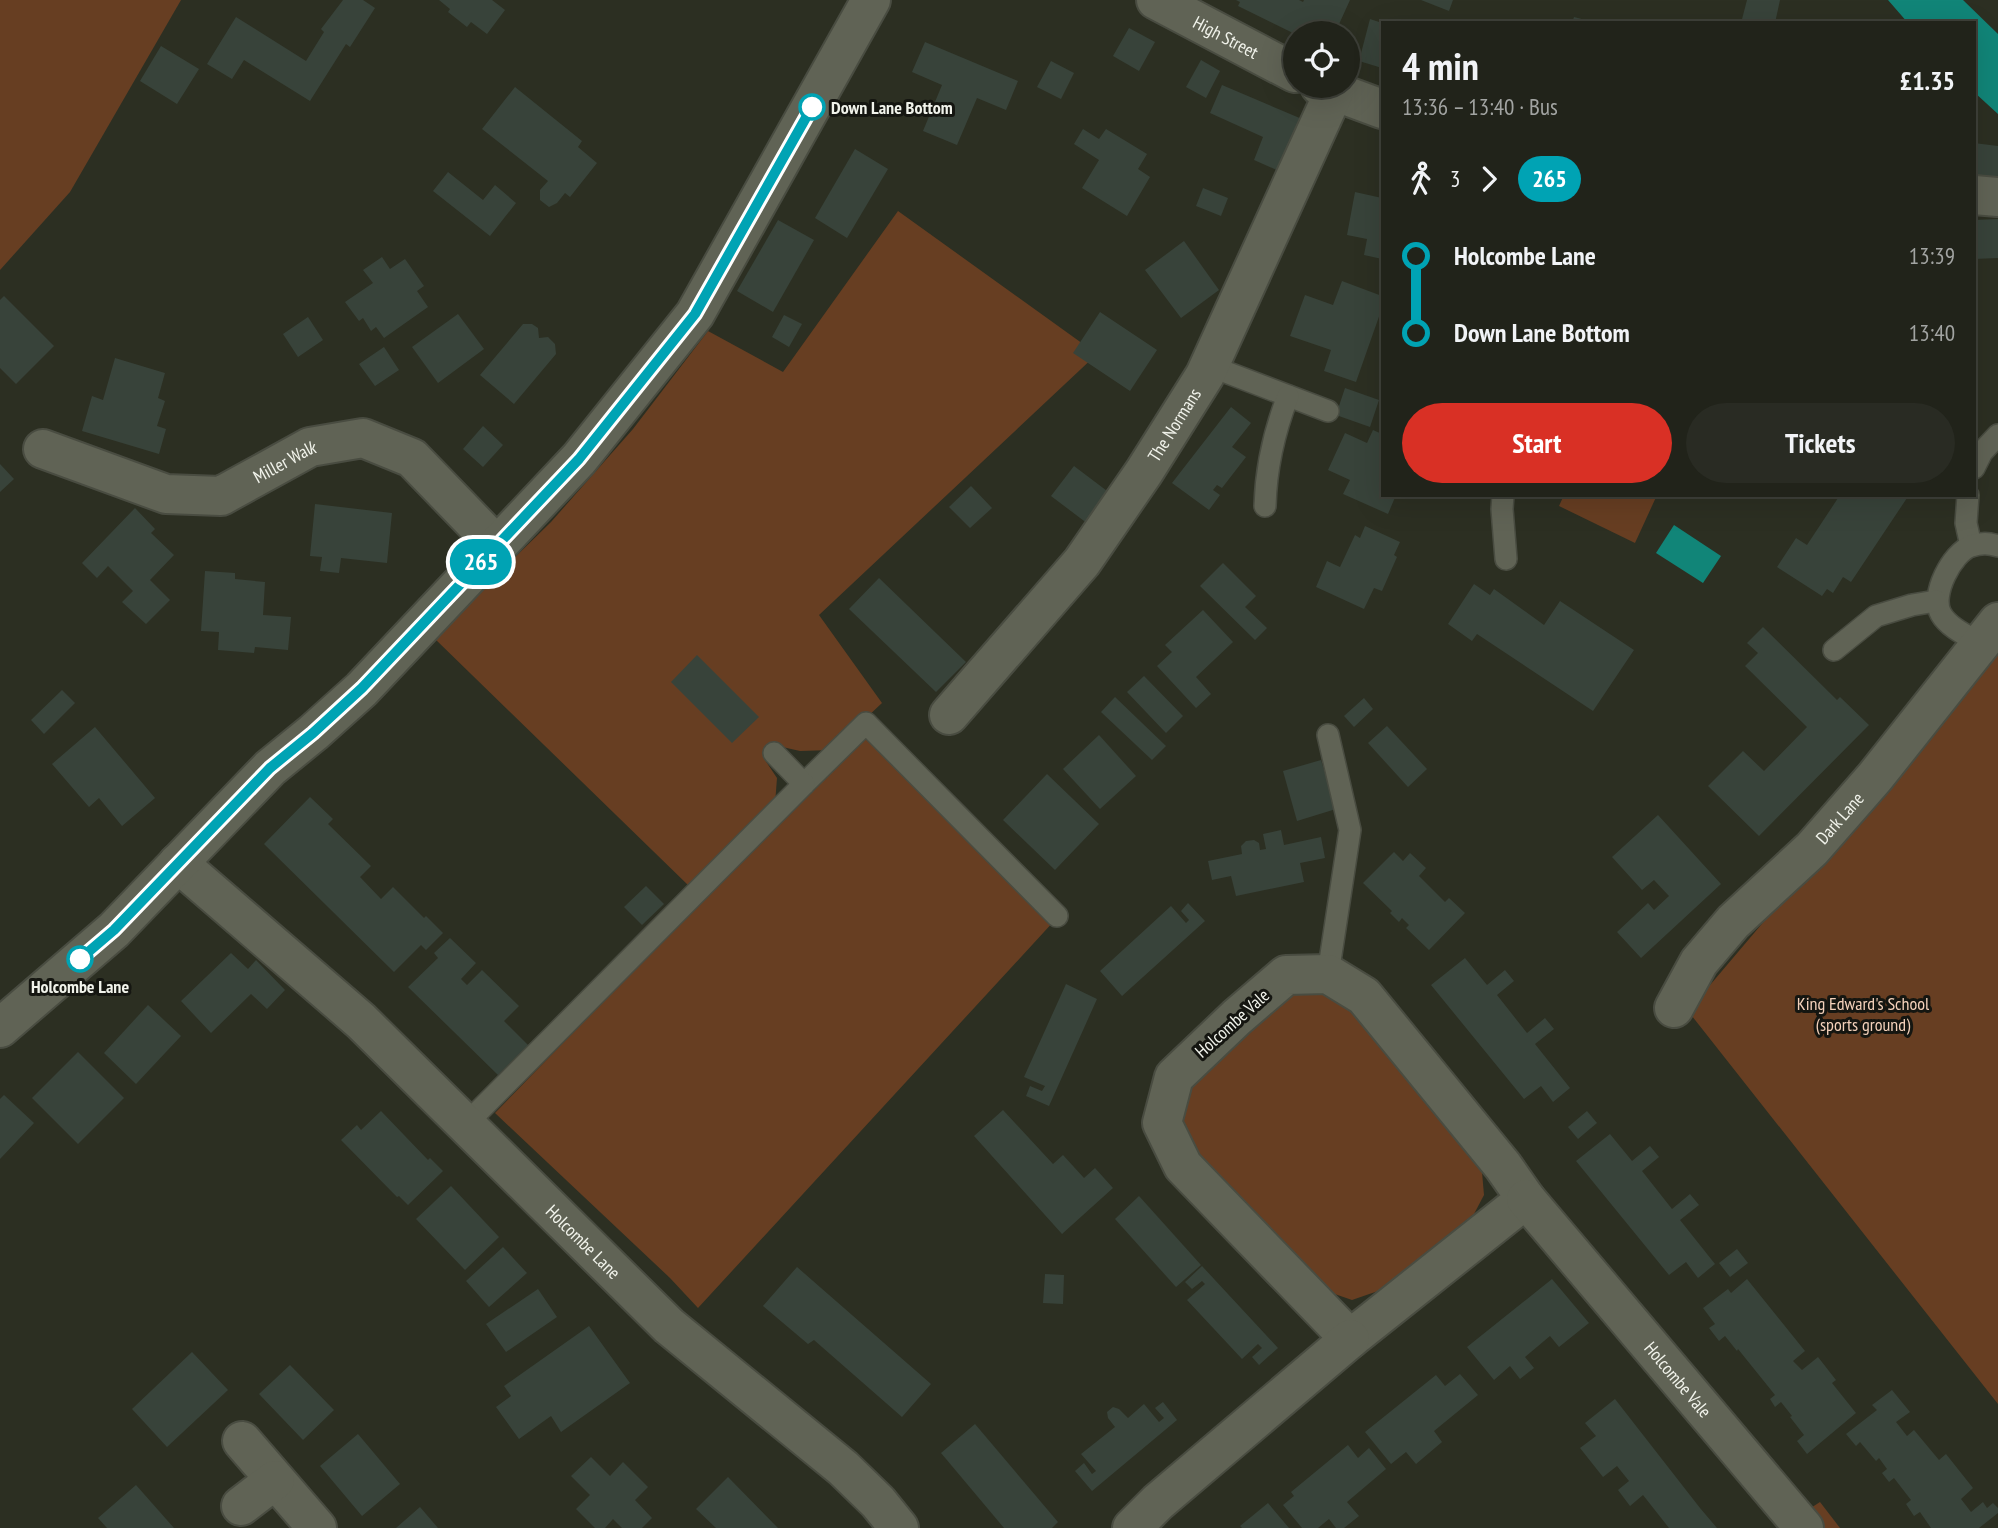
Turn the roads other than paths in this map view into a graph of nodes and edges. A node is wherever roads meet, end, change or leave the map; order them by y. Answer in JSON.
{"nodes":[{"id":1,"x":872,"y":0,"type":"edge"},
{"id":2,"x":1156,"y":0,"type":"edge"},
{"id":3,"x":1283,"y":67,"type":"edge"},
{"id":4,"x":1323,"y":98,"type":"edge"},
{"id":5,"x":1353,"y":98,"type":"edge"},
{"id":6,"x":1381,"y":108,"type":"edge"},
{"id":7,"x":1976,"y":195,"type":"edge"},
{"id":8,"x":1998,"y":197,"type":"edge"},
{"id":9,"x":1210,"y":366,"type":"junction"},
{"id":10,"x":1288,"y":396,"type":"junction"},
{"id":11,"x":1328,"y":411,"type":"dead end"},
{"id":12,"x":1998,"y":435,"type":"edge"},
{"id":13,"x":43,"y":449,"type":"dead end"},
{"id":14,"x":1976,"y":464,"type":"edge"},
{"id":15,"x":1503,"y":497,"type":"edge"},
{"id":16,"x":1968,"y":497,"type":"edge"},
{"id":17,"x":1265,"y":506,"type":"dead end"},
{"id":18,"x":497,"y":546,"type":"junction"},
{"id":19,"x":1970,"y":546,"type":"junction"},
{"id":20,"x":1998,"y":546,"type":"edge"},
{"id":21,"x":1506,"y":559,"type":"dead end"},
{"id":22,"x":1936,"y":601,"type":"junction"},
{"id":23,"x":1989,"y":633,"type":"edge"},
{"id":24,"x":1834,"y":650,"type":"dead end"},
{"id":25,"x":949,"y":715,"type":"dead end"},
{"id":26,"x":1328,"y":735,"type":"dead end"},
{"id":27,"x":774,"y":753,"type":"dead end"},
{"id":28,"x":804,"y":784,"type":"junction"},
{"id":29,"x":178,"y":863,"type":"junction"},
{"id":30,"x":1057,"y":916,"type":"dead end"},
{"id":31,"x":1328,"y":974,"type":"junction"},
{"id":32,"x":1674,"y":1008,"type":"dead end"},
{"id":33,"x":0,"y":1028,"type":"edge"},
{"id":34,"x":466,"y":1124,"type":"junction"},
{"id":35,"x":1526,"y":1199,"type":"junction"},
{"id":36,"x":1350,"y":1339,"type":"junction"},
{"id":37,"x":242,"y":1441,"type":"dead end"},
{"id":38,"x":275,"y":1480,"type":"junction"},
{"id":39,"x":241,"y":1506,"type":"dead end"},
{"id":40,"x":317,"y":1528,"type":"edge"},
{"id":41,"x":899,"y":1528,"type":"edge"},
{"id":42,"x":1132,"y":1528,"type":"edge"},
{"id":43,"x":1804,"y":1528,"type":"edge"}],
"edges":[{"from":1,"to":18,"type":"street"},
{"from":2,"to":3,"type":"street","name":"High Street"},
{"from":4,"to":9,"type":"street","name":"The Normans"},
{"from":5,"to":6,"type":"street"},
{"from":7,"to":8,"type":"street"},
{"from":9,"to":10,"type":"lane"},
{"from":9,"to":25,"type":"street","name":"The Normans"},
{"from":10,"to":11,"type":"lane"},
{"from":10,"to":17,"type":"lane"},
{"from":12,"to":14,"type":"lane"},
{"from":13,"to":18,"type":"street","name":"Miller Walk"},
{"from":15,"to":21,"type":"lane"},
{"from":16,"to":19,"type":"lane"},
{"from":18,"to":29,"type":"street"},
{"from":19,"to":20,"type":"lane"},
{"from":19,"to":22,"type":"lane"},
{"from":22,"to":23,"type":"lane"},
{"from":22,"to":24,"type":"lane"},
{"from":23,"to":32,"type":"street","name":"Dark Lane"},
{"from":26,"to":31,"type":"lane"},
{"from":27,"to":28,"type":"lane"},
{"from":28,"to":30,"type":"lane"},
{"from":28,"to":34,"type":"lane"},
{"from":29,"to":33,"type":"street"},
{"from":29,"to":34,"type":"street","name":"Holcombe Lane"},
{"from":31,"to":35,"type":"street","name":"Holcombe Vale"},
{"from":31,"to":36,"type":"street","name":"Holcombe Vale"},
{"from":34,"to":41,"type":"street","name":"Holcombe Lane"},
{"from":35,"to":36,"type":"street"},
{"from":35,"to":43,"type":"street","name":"Holcombe Vale"},
{"from":36,"to":42,"type":"street"},
{"from":37,"to":38,"type":"street"},
{"from":38,"to":39,"type":"street"},
{"from":38,"to":40,"type":"street"}]}
